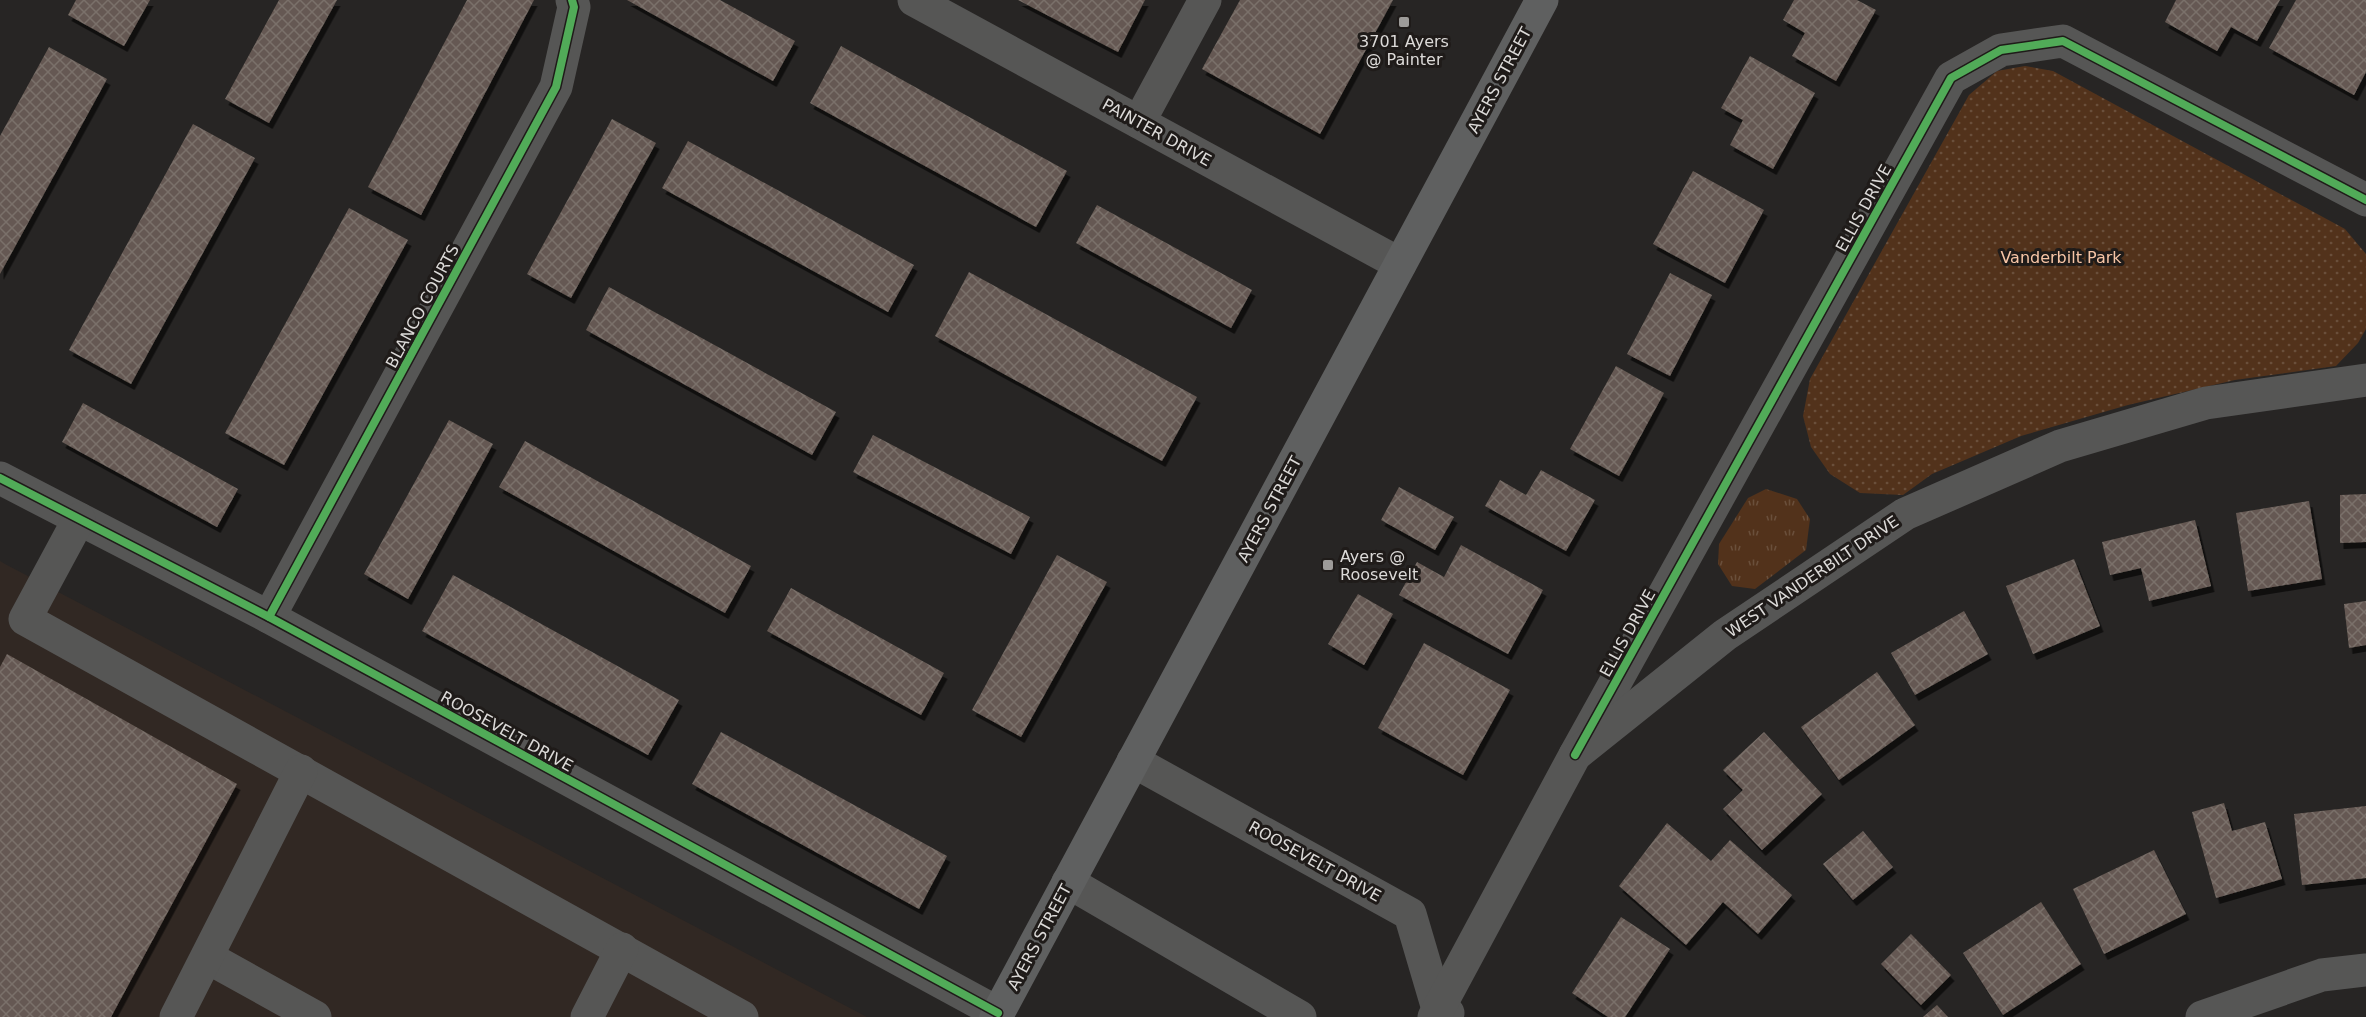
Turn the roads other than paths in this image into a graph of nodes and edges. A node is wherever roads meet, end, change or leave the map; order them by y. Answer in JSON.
{"nodes":[{"id":1,"x":573,"y":0,"type":"edge"},
{"id":2,"x":914,"y":0,"type":"edge"},
{"id":3,"x":1205,"y":0,"type":"edge"},
{"id":4,"x":1542,"y":0,"type":"edge"},
{"id":5,"x":1139,"y":122,"type":"junction"},
{"id":6,"x":2366,"y":200,"type":"edge"},
{"id":7,"x":1400,"y":264,"type":"junction"},
{"id":8,"x":2366,"y":380,"type":"edge"},
{"id":9,"x":0,"y":478,"type":"edge"},
{"id":10,"x":79,"y":519,"type":"junction"},
{"id":11,"x":269,"y":617,"type":"junction"},
{"id":12,"x":1575,"y":755,"type":"junction"},
{"id":13,"x":1133,"y":761,"type":"junction"},
{"id":14,"x":301,"y":771,"type":"junction"},
{"id":15,"x":1068,"y":882,"type":"junction"},
{"id":16,"x":622,"y":949,"type":"junction"},
{"id":17,"x":207,"y":957,"type":"junction"},
{"id":18,"x":2366,"y":970,"type":"edge"},
{"id":19,"x":997,"y":1015,"type":"edge"},
{"id":20,"x":1436,"y":1015,"type":"edge"},
{"id":21,"x":176,"y":1017,"type":"edge"},
{"id":22,"x":315,"y":1017,"type":"edge"},
{"id":23,"x":587,"y":1017,"type":"edge"},
{"id":24,"x":742,"y":1017,"type":"edge"},
{"id":25,"x":1300,"y":1017,"type":"edge"},
{"id":26,"x":2202,"y":1017,"type":"edge"}],
"edges":[{"from":1,"to":11,"type":"street","name":"BLANCO COURTS"},
{"from":2,"to":5,"type":"street","name":"PAINTER DRIVE"},
{"from":3,"to":5,"type":"street"},
{"from":4,"to":7,"type":"main road","name":"AYERS STREET"},
{"from":5,"to":7,"type":"street","name":"PAINTER DRIVE"},
{"from":6,"to":12,"type":"street","name":"ELLIS DRIVE"},
{"from":7,"to":13,"type":"main road","name":"AYERS STREET"},
{"from":8,"to":12,"type":"street","name":"WEST VANDERBILT DRIVE"},
{"from":9,"to":10,"type":"street","name":"ROOSEVELT DRIVE"},
{"from":10,"to":11,"type":"street","name":"ROOSEVELT DRIVE"},
{"from":10,"to":14,"type":"street"},
{"from":11,"to":19,"type":"street","name":"ROOSEVELT DRIVE"},
{"from":12,"to":20,"type":"street","name":"WEST VANDERBILT DRIVE"},
{"from":13,"to":15,"type":"main road","name":"AYERS STREET"},
{"from":13,"to":20,"type":"street","name":"ROOSEVELT DRIVE"},
{"from":14,"to":16,"type":"street"},
{"from":14,"to":17,"type":"street"},
{"from":15,"to":19,"type":"main road","name":"AYERS STREET"},
{"from":15,"to":25,"type":"street"},
{"from":16,"to":23,"type":"street"},
{"from":16,"to":24,"type":"street"},
{"from":17,"to":21,"type":"street"},
{"from":17,"to":22,"type":"street"},
{"from":18,"to":26,"type":"street"}]}
